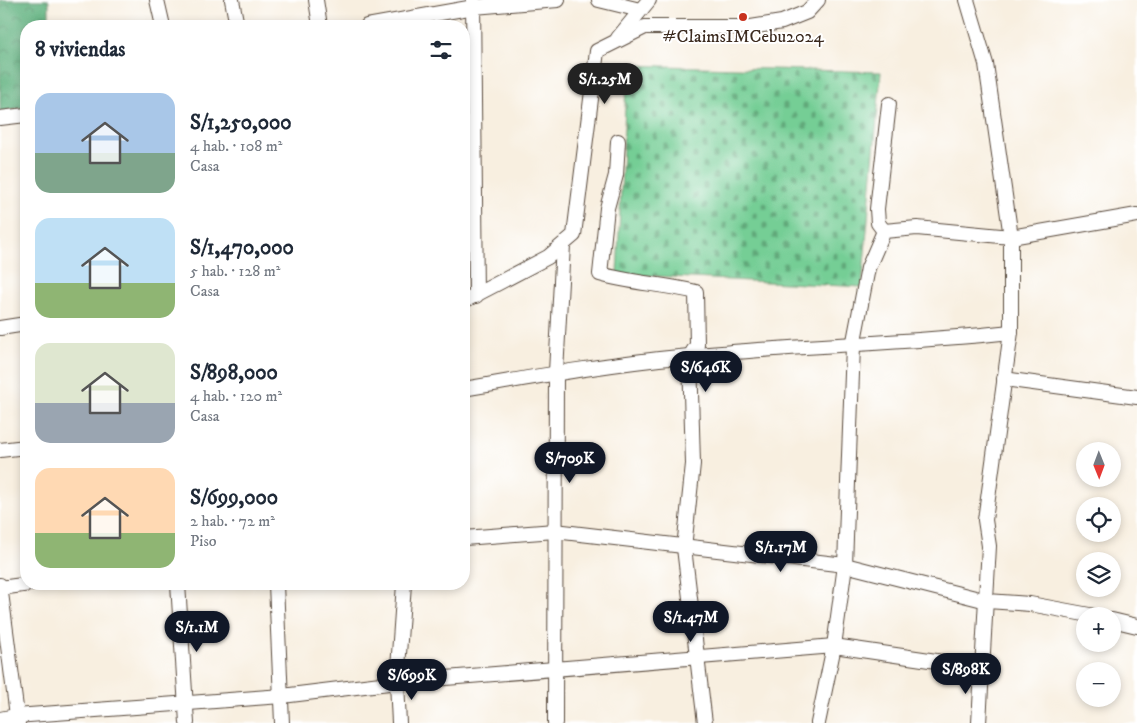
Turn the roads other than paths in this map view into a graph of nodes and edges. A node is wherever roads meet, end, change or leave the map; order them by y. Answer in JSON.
{"nodes":[{"id":1,"x":157,"y":0,"type":"edge"},
{"id":2,"x":232,"y":0,"type":"edge"},
{"id":3,"x":316,"y":0,"type":"edge"},
{"id":4,"x":558,"y":0,"type":"edge"},
{"id":5,"x":598,"y":0,"type":"edge"},
{"id":6,"x":818,"y":0,"type":"edge"},
{"id":7,"x":967,"y":0,"type":"edge"},
{"id":8,"x":474,"y":4,"type":"edge"},
{"id":9,"x":644,"y":5,"type":"edge"},
{"id":10,"x":161,"y":20,"type":"edge"},
{"id":11,"x":236,"y":20,"type":"edge"},
{"id":12,"x":319,"y":20,"type":"edge"},
{"id":13,"x":396,"y":20,"type":"edge"},
{"id":14,"x":614,"y":42,"type":"junction"},
{"id":15,"x":888,"y":104,"type":"dead end"},
{"id":16,"x":20,"y":116,"type":"edge"},
{"id":17,"x":0,"y":118,"type":"edge"},
{"id":18,"x":618,"y":141,"type":"dead end"},
{"id":19,"x":1137,"y":215,"type":"edge"},
{"id":20,"x":884,"y":231,"type":"junction"},
{"id":21,"x":1011,"y":237,"type":"junction"},
{"id":22,"x":563,"y":245,"type":"junction"},
{"id":23,"x":470,"y":298,"type":"edge"},
{"id":24,"x":20,"y":325,"type":"edge"},
{"id":25,"x":0,"y":328,"type":"edge"},
{"id":26,"x":1011,"y":332,"type":"junction"},
{"id":27,"x":853,"y":346,"type":"junction"},
{"id":28,"x":690,"y":356,"type":"junction"},
{"id":29,"x":556,"y":372,"type":"junction"},
{"id":30,"x":1004,"y":379,"type":"junction"},
{"id":31,"x":470,"y":388,"type":"edge"},
{"id":32,"x":1137,"y":397,"type":"edge"},
{"id":33,"x":20,"y":448,"type":"edge"},
{"id":34,"x":0,"y":450,"type":"edge"},
{"id":35,"x":555,"y":531,"type":"junction"},
{"id":36,"x":470,"y":538,"type":"edge"},
{"id":37,"x":684,"y":548,"type":"junction"},
{"id":38,"x":845,"y":565,"type":"junction"},
{"id":39,"x":20,"y":585,"type":"edge"},
{"id":40,"x":0,"y":587,"type":"edge"},
{"id":41,"x":178,"y":590,"type":"edge"},
{"id":42,"x":276,"y":590,"type":"edge"},
{"id":43,"x":404,"y":590,"type":"edge"},
{"id":44,"x":987,"y":600,"type":"junction"},
{"id":45,"x":1076,"y":612,"type":"edge"},
{"id":46,"x":1121,"y":622,"type":"edge"},
{"id":47,"x":1137,"y":626,"type":"edge"},
{"id":48,"x":834,"y":646,"type":"junction"},
{"id":49,"x":699,"y":657,"type":"junction"},
{"id":50,"x":984,"y":668,"type":"junction"},
{"id":51,"x":554,"y":669,"type":"junction"},
{"id":52,"x":397,"y":682,"type":"junction"},
{"id":53,"x":282,"y":696,"type":"junction"},
{"id":54,"x":186,"y":703,"type":"junction"},
{"id":55,"x":0,"y":719,"type":"edge"},
{"id":56,"x":17,"y":719,"type":"edge"},
{"id":57,"x":187,"y":723,"type":"edge"},
{"id":58,"x":282,"y":723,"type":"edge"},
{"id":59,"x":399,"y":723,"type":"edge"},
{"id":60,"x":555,"y":723,"type":"edge"},
{"id":61,"x":705,"y":723,"type":"edge"},
{"id":62,"x":818,"y":723,"type":"edge"},
{"id":63,"x":979,"y":723,"type":"edge"}],
"edges":[{"from":1,"to":10,"type":"street"},
{"from":2,"to":11,"type":"street"},
{"from":3,"to":12,"type":"street"},
{"from":4,"to":8,"type":"street"},
{"from":5,"to":9,"type":"street"},
{"from":6,"to":14,"type":"street"},
{"from":7,"to":21,"type":"street"},
{"from":8,"to":13,"type":"street"},
{"from":8,"to":23,"type":"street"},
{"from":9,"to":14,"type":"street"},
{"from":14,"to":22,"type":"street"},
{"from":15,"to":20,"type":"street"},
{"from":16,"to":17,"type":"street"},
{"from":18,"to":28,"type":"street"},
{"from":19,"to":21,"type":"street"},
{"from":20,"to":21,"type":"street"},
{"from":20,"to":27,"type":"street"},
{"from":21,"to":26,"type":"street"},
{"from":22,"to":23,"type":"street"},
{"from":22,"to":29,"type":"street"},
{"from":24,"to":25,"type":"street"},
{"from":26,"to":27,"type":"street"},
{"from":26,"to":30,"type":"street"},
{"from":27,"to":28,"type":"street"},
{"from":27,"to":38,"type":"street"},
{"from":28,"to":29,"type":"street"},
{"from":28,"to":37,"type":"street"},
{"from":29,"to":31,"type":"street"},
{"from":29,"to":35,"type":"street"},
{"from":30,"to":32,"type":"street"},
{"from":30,"to":44,"type":"street"},
{"from":33,"to":34,"type":"street"},
{"from":35,"to":36,"type":"street"},
{"from":35,"to":37,"type":"street"},
{"from":35,"to":51,"type":"street"},
{"from":37,"to":38,"type":"street"},
{"from":37,"to":49,"type":"street"},
{"from":38,"to":44,"type":"street"},
{"from":38,"to":48,"type":"street"},
{"from":39,"to":40,"type":"street"},
{"from":40,"to":56,"type":"street"},
{"from":41,"to":54,"type":"street"},
{"from":42,"to":53,"type":"street"},
{"from":43,"to":52,"type":"street"},
{"from":44,"to":45,"type":"street"},
{"from":44,"to":50,"type":"street"},
{"from":46,"to":47,"type":"street"},
{"from":48,"to":49,"type":"street"},
{"from":48,"to":50,"type":"street"},
{"from":48,"to":62,"type":"street"},
{"from":49,"to":51,"type":"street"},
{"from":49,"to":61,"type":"street"},
{"from":50,"to":63,"type":"street"},
{"from":51,"to":52,"type":"street"},
{"from":51,"to":60,"type":"street"},
{"from":52,"to":53,"type":"street"},
{"from":52,"to":59,"type":"street"},
{"from":53,"to":54,"type":"street"},
{"from":53,"to":58,"type":"street"},
{"from":54,"to":56,"type":"street"},
{"from":54,"to":57,"type":"street"},
{"from":55,"to":56,"type":"street"}]}
